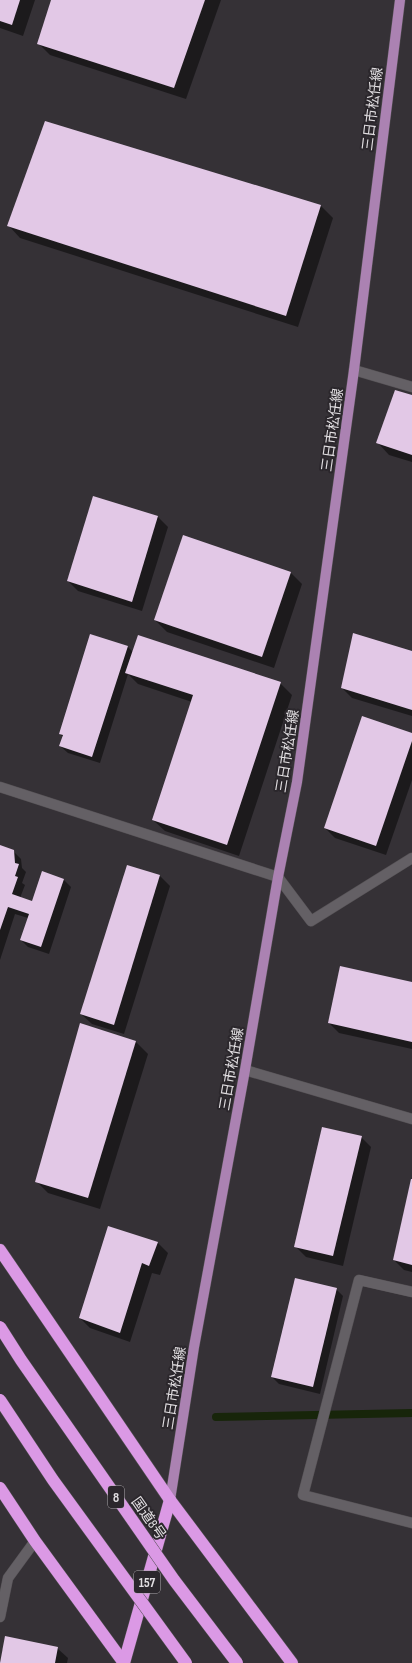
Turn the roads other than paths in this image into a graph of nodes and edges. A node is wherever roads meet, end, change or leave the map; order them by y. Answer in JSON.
{"nodes":[{"id":1,"x":400,"y":0,"type":"edge"},
{"id":2,"x":354,"y":370,"type":"junction"},
{"id":3,"x":412,"y":387,"type":"edge"},
{"id":4,"x":0,"y":788,"type":"edge"},
{"id":5,"x":412,"y":858,"type":"edge"},
{"id":6,"x":278,"y":877,"type":"junction"},
{"id":7,"x":245,"y":1070,"type":"junction"},
{"id":8,"x":412,"y":1119,"type":"edge"},
{"id":9,"x":0,"y":1250,"type":"edge"},
{"id":10,"x":412,"y":1292,"type":"edge"},
{"id":11,"x":0,"y":1327,"type":"edge"},
{"id":12,"x":0,"y":1400,"type":"edge"},
{"id":13,"x":0,"y":1488,"type":"edge"},
{"id":14,"x":170,"y":1500,"type":"junction"},
{"id":15,"x":412,"y":1523,"type":"edge"},
{"id":16,"x":35,"y":1541,"type":"junction"},
{"id":17,"x":0,"y":1617,"type":"edge"},
{"id":18,"x":124,"y":1663,"type":"edge"},
{"id":19,"x":186,"y":1663,"type":"edge"},
{"id":20,"x":237,"y":1663,"type":"edge"},
{"id":21,"x":292,"y":1663,"type":"edge"}],
"edges":[{"from":1,"to":2,"type":"main road","name":"三日市松任線"},
{"from":2,"to":3,"type":"street"},
{"from":2,"to":6,"type":"main road","name":"三日市松任線"},
{"from":4,"to":6,"type":"street"},
{"from":5,"to":6,"type":"street"},
{"from":6,"to":7,"type":"main road","name":"三日市松任線"},
{"from":7,"to":8,"type":"street"},
{"from":7,"to":14,"type":"main road","name":"三日市松任線"},
{"from":9,"to":14,"type":"highway"},
{"from":10,"to":15,"type":"street"},
{"from":11,"to":20,"type":"highway","name":"国道8号","number":"8","bridge":true},
{"from":12,"to":19,"type":"highway","bridge":true},
{"from":13,"to":16,"type":"highway"},
{"from":14,"to":18,"type":"highway","number":"157"},
{"from":14,"to":21,"type":"highway"},
{"from":16,"to":17,"type":"street"},
{"from":16,"to":18,"type":"highway"}]}
